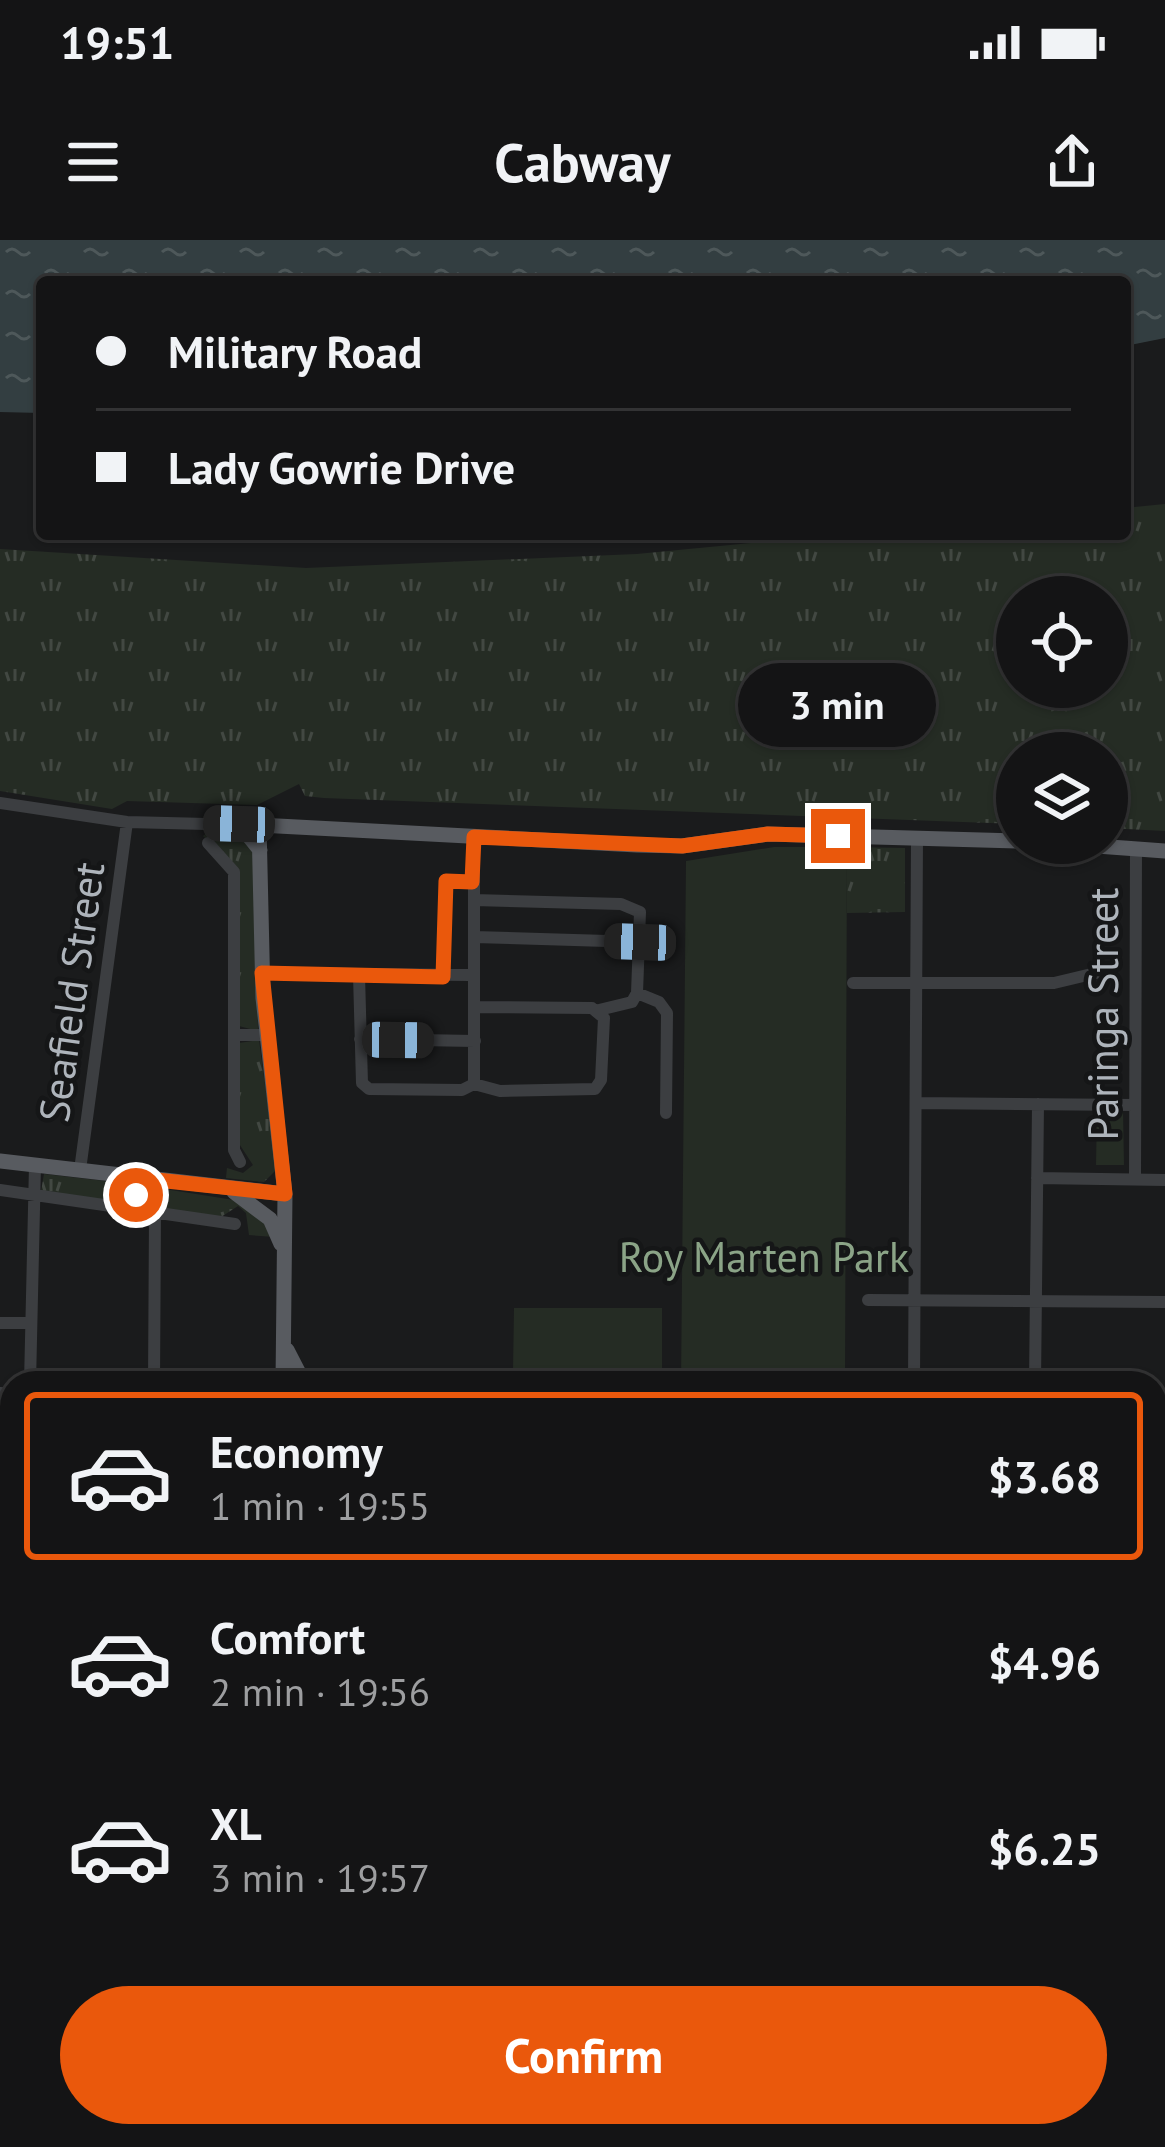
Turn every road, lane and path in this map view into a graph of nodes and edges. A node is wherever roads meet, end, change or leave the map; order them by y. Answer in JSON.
{"nodes":[{"id":1,"x":0,"y":803,"type":"edge"},
{"id":2,"x":127,"y":822,"type":"junction"},
{"id":3,"x":239,"y":824,"type":"junction"},
{"id":4,"x":260,"y":825,"type":"junction"},
{"id":5,"x":278,"y":827,"type":"junction"},
{"id":6,"x":474,"y":837,"type":"junction"},
{"id":7,"x":917,"y":839,"type":"junction"},
{"id":8,"x":996,"y":841,"type":"edge"},
{"id":9,"x":208,"y":843,"type":"dead end"},
{"id":10,"x":1128,"y":848,"type":"edge"},
{"id":11,"x":1136,"y":849,"type":"junction"},
{"id":12,"x":260,"y":850,"type":"junction"},
{"id":13,"x":1165,"y":851,"type":"edge"},
{"id":14,"x":472,"y":882,"type":"junction"},
{"id":15,"x":474,"y":900,"type":"junction"},
{"id":16,"x":474,"y":937,"type":"junction"},
{"id":17,"x":640,"y":942,"type":"junction"},
{"id":18,"x":262,"y":973,"type":"junction"},
{"id":19,"x":1100,"y":973,"type":"dead end"},
{"id":20,"x":359,"y":975,"type":"junction"},
{"id":21,"x":470,"y":975,"type":"junction"},
{"id":22,"x":443,"y":977,"type":"junction"},
{"id":23,"x":853,"y":983,"type":"dead end"},
{"id":24,"x":916,"y":983,"type":"junction"},
{"id":25,"x":638,"y":992,"type":"junction"},
{"id":26,"x":476,"y":1007,"type":"junction"},
{"id":27,"x":599,"y":1010,"type":"junction"},
{"id":28,"x":235,"y":1035,"type":"junction"},
{"id":29,"x":268,"y":1035,"type":"junction"},
{"id":30,"x":360,"y":1039,"type":"junction"},
{"id":31,"x":475,"y":1041,"type":"junction"},
{"id":32,"x":474,"y":1084,"type":"junction"},
{"id":33,"x":916,"y":1103,"type":"junction"},
{"id":34,"x":1038,"y":1104,"type":"junction"},
{"id":35,"x":1135,"y":1105,"type":"junction"},
{"id":36,"x":666,"y":1114,"type":"dead end"},
{"id":37,"x":0,"y":1161,"type":"edge"},
{"id":38,"x":241,"y":1162,"type":"dead end"},
{"id":39,"x":34,"y":1165,"type":"junction"},
{"id":40,"x":80,"y":1170,"type":"junction"},
{"id":41,"x":139,"y":1178,"type":"junction"},
{"id":42,"x":1037,"y":1178,"type":"junction"},
{"id":43,"x":1135,"y":1179,"type":"junction"},
{"id":44,"x":1165,"y":1180,"type":"edge"},
{"id":45,"x":229,"y":1189,"type":"junction"},
{"id":46,"x":0,"y":1190,"type":"edge"},
{"id":47,"x":285,"y":1194,"type":"junction"},
{"id":48,"x":33,"y":1195,"type":"junction"},
{"id":49,"x":119,"y":1208,"type":"junction"},
{"id":50,"x":154,"y":1214,"type":"junction"},
{"id":51,"x":235,"y":1224,"type":"dead end"},
{"id":52,"x":284,"y":1252,"type":"junction"},
{"id":53,"x":868,"y":1300,"type":"dead end"},
{"id":54,"x":914,"y":1300,"type":"junction"},
{"id":55,"x":1036,"y":1301,"type":"junction"},
{"id":56,"x":1165,"y":1302,"type":"edge"},
{"id":57,"x":0,"y":1323,"type":"edge"},
{"id":58,"x":31,"y":1323,"type":"junction"},
{"id":59,"x":283,"y":1342,"type":"junction"},
{"id":60,"x":30,"y":1371,"type":"edge"},
{"id":61,"x":154,"y":1371,"type":"edge"},
{"id":62,"x":283,"y":1371,"type":"edge"},
{"id":63,"x":298,"y":1371,"type":"edge"},
{"id":64,"x":914,"y":1371,"type":"edge"},
{"id":65,"x":1035,"y":1371,"type":"edge"}],
"edges":[{"from":1,"to":2,"type":"street"},
{"from":2,"to":3,"type":"street"},
{"from":2,"to":40,"type":"street","name":"Seafield Street"},
{"from":3,"to":4,"type":"street"},
{"from":3,"to":12,"type":"main road"},
{"from":4,"to":5,"type":"main road"},
{"from":4,"to":12,"type":"main road"},
{"from":5,"to":6,"type":"main road"},
{"from":5,"to":12,"type":"main road"},
{"from":6,"to":7,"type":"main road"},
{"from":6,"to":14,"type":"street"},
{"from":7,"to":8,"type":"main road"},
{"from":7,"to":24,"type":"street"},
{"from":9,"to":28,"type":"street"},
{"from":10,"to":11,"type":"main road"},
{"from":11,"to":13,"type":"main road"},
{"from":11,"to":35,"type":"street","name":"Paringa Street"},
{"from":12,"to":18,"type":"main road"},
{"from":14,"to":15,"type":"street"},
{"from":14,"to":22,"type":"street"},
{"from":15,"to":16,"type":"street"},
{"from":15,"to":17,"type":"street"},
{"from":16,"to":17,"type":"street"},
{"from":16,"to":21,"type":"street"},
{"from":17,"to":25,"type":"street"},
{"from":18,"to":20,"type":"street"},
{"from":18,"to":29,"type":"main road"},
{"from":19,"to":24,"type":"street"},
{"from":20,"to":22,"type":"street"},
{"from":20,"to":30,"type":"street"},
{"from":21,"to":22,"type":"street"},
{"from":21,"to":26,"type":"street"},
{"from":23,"to":24,"type":"street"},
{"from":24,"to":33,"type":"street"},
{"from":25,"to":27,"type":"street"},
{"from":25,"to":36,"type":"street"},
{"from":26,"to":27,"type":"street"},
{"from":26,"to":31,"type":"street"},
{"from":27,"to":32,"type":"street"},
{"from":28,"to":29,"type":"street"},
{"from":28,"to":38,"type":"street"},
{"from":29,"to":47,"type":"main road"},
{"from":30,"to":31,"type":"street"},
{"from":30,"to":32,"type":"street"},
{"from":31,"to":32,"type":"street"},
{"from":33,"to":34,"type":"street"},
{"from":33,"to":54,"type":"street"},
{"from":34,"to":35,"type":"street"},
{"from":34,"to":42,"type":"street"},
{"from":35,"to":43,"type":"street","name":"Paringa Street"},
{"from":37,"to":39,"type":"main road"},
{"from":39,"to":40,"type":"main road"},
{"from":39,"to":48,"type":"street"},
{"from":40,"to":41,"type":"main road"},
{"from":41,"to":45,"type":"main road"},
{"from":41,"to":49,"type":"main road"},
{"from":42,"to":43,"type":"street"},
{"from":42,"to":55,"type":"street"},
{"from":43,"to":44,"type":"street"},
{"from":45,"to":47,"type":"main road"},
{"from":45,"to":52,"type":"main road"},
{"from":46,"to":48,"type":"street"},
{"from":47,"to":52,"type":"main road"},
{"from":48,"to":49,"type":"street"},
{"from":48,"to":58,"type":"street"},
{"from":49,"to":50,"type":"street"},
{"from":50,"to":51,"type":"street"},
{"from":50,"to":61,"type":"street"},
{"from":52,"to":59,"type":"main road"},
{"from":53,"to":54,"type":"street"},
{"from":54,"to":55,"type":"street"},
{"from":54,"to":64,"type":"street"},
{"from":55,"to":56,"type":"street"},
{"from":55,"to":65,"type":"street"},
{"from":57,"to":58,"type":"street"},
{"from":58,"to":60,"type":"street"},
{"from":59,"to":62,"type":"main road"},
{"from":59,"to":63,"type":"main road"}]}
